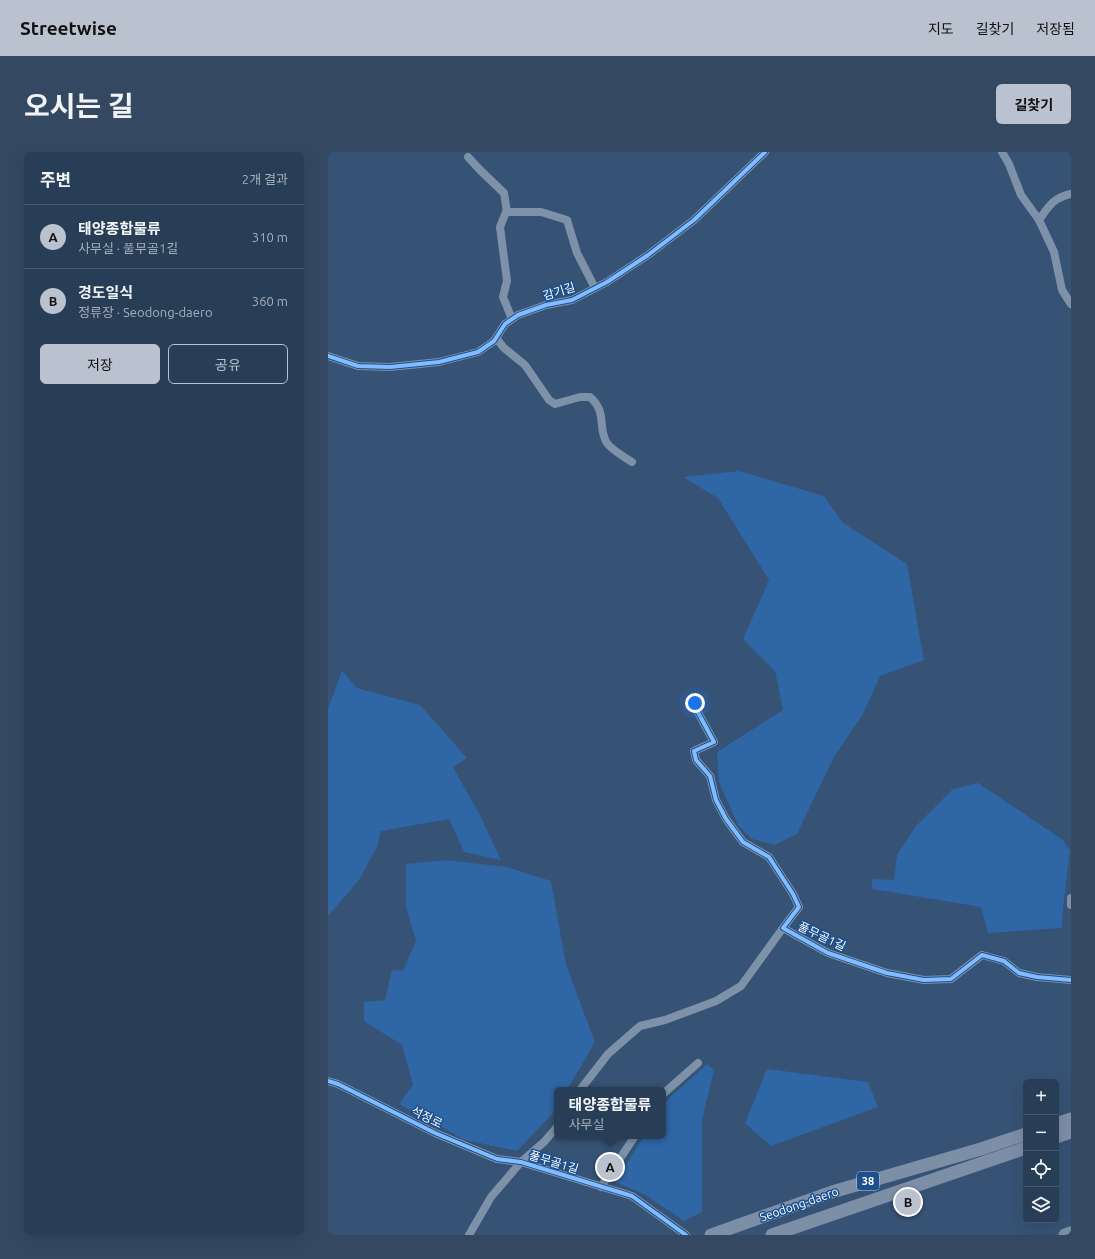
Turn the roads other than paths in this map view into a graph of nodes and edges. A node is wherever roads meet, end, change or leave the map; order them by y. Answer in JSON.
{"nodes":[{"id":1,"x":765,"y":152,"type":"edge"},
{"id":2,"x":1002,"y":152,"type":"edge"},
{"id":3,"x":468,"y":157,"type":"dead end"},
{"id":4,"x":1071,"y":194,"type":"edge"},
{"id":5,"x":507,"y":212,"type":"junction"},
{"id":6,"x":1038,"y":220,"type":"junction"},
{"id":7,"x":595,"y":288,"type":"junction"},
{"id":8,"x":1071,"y":304,"type":"edge"},
{"id":9,"x":512,"y":319,"type":"junction"},
{"id":10,"x":496,"y":338,"type":"junction"},
{"id":11,"x":328,"y":356,"type":"edge"},
{"id":12,"x":632,"y":462,"type":"dead end"},
{"id":13,"x":694,"y":705,"type":"dead end"},
{"id":14,"x":1071,"y":898,"type":"edge"},
{"id":15,"x":1071,"y":905,"type":"edge"},
{"id":16,"x":783,"y":928,"type":"junction"},
{"id":17,"x":1071,"y":980,"type":"edge"},
{"id":18,"x":698,"y":1063,"type":"dead end"},
{"id":19,"x":328,"y":1081,"type":"edge"},
{"id":20,"x":582,"y":1087,"type":"edge"},
{"id":21,"x":666,"y":1091,"type":"edge"},
{"id":22,"x":1071,"y":1119,"type":"edge"},
{"id":23,"x":1059,"y":1123,"type":"edge"},
{"id":24,"x":554,"y":1130,"type":"edge"},
{"id":25,"x":1071,"y":1132,"type":"edge"},
{"id":26,"x":1023,"y":1135,"type":"edge"},
{"id":27,"x":1059,"y":1136,"type":"edge"},
{"id":28,"x":633,"y":1139,"type":"edge"},
{"id":29,"x":1023,"y":1149,"type":"edge"},
{"id":30,"x":521,"y":1162,"type":"junction"},
{"id":31,"x":601,"y":1187,"type":"junction"},
{"id":32,"x":1071,"y":1233,"type":"edge"},
{"id":33,"x":469,"y":1235,"type":"edge"},
{"id":34,"x":686,"y":1235,"type":"edge"},
{"id":35,"x":711,"y":1235,"type":"edge"},
{"id":36,"x":772,"y":1235,"type":"edge"},
{"id":37,"x":1065,"y":1235,"type":"edge"}],
"edges":[{"from":1,"to":7,"type":"street","name":"감기길"},
{"from":2,"to":6,"type":"street"},
{"from":3,"to":5,"type":"street"},
{"from":4,"to":6,"type":"street"},
{"from":5,"to":7,"type":"street","name":"감기길"},
{"from":5,"to":9,"type":"street"},
{"from":6,"to":8,"type":"street"},
{"from":7,"to":9,"type":"street","name":"감기길"},
{"from":9,"to":10,"type":"street","name":"감기길"},
{"from":10,"to":11,"type":"street","name":"감기길"},
{"from":10,"to":12,"type":"street"},
{"from":13,"to":16,"type":"street","name":"풀무골1길"},
{"from":14,"to":15,"type":"street"},
{"from":16,"to":17,"type":"street","name":"풀무골1길"},
{"from":16,"to":20,"type":"street","name":"풀무골1길"},
{"from":18,"to":21,"type":"street"},
{"from":19,"to":30,"type":"street","name":"석정로"},
{"from":22,"to":23,"type":"main road"},
{"from":24,"to":30,"type":"street","name":"풀무골1길"},
{"from":25,"to":27,"type":"main road"},
{"from":26,"to":35,"type":"main road","name":"Seodong-daero","number":"38"},
{"from":28,"to":31,"type":"street"},
{"from":29,"to":36,"type":"main road","name":"Seodong-daero","number":"38"},
{"from":30,"to":31,"type":"street","name":"풀무골1길"},
{"from":30,"to":33,"type":"street","name":"풀무골1길"},
{"from":31,"to":34,"type":"street","name":"풀무골1길"},
{"from":32,"to":37,"type":"main road"}]}
